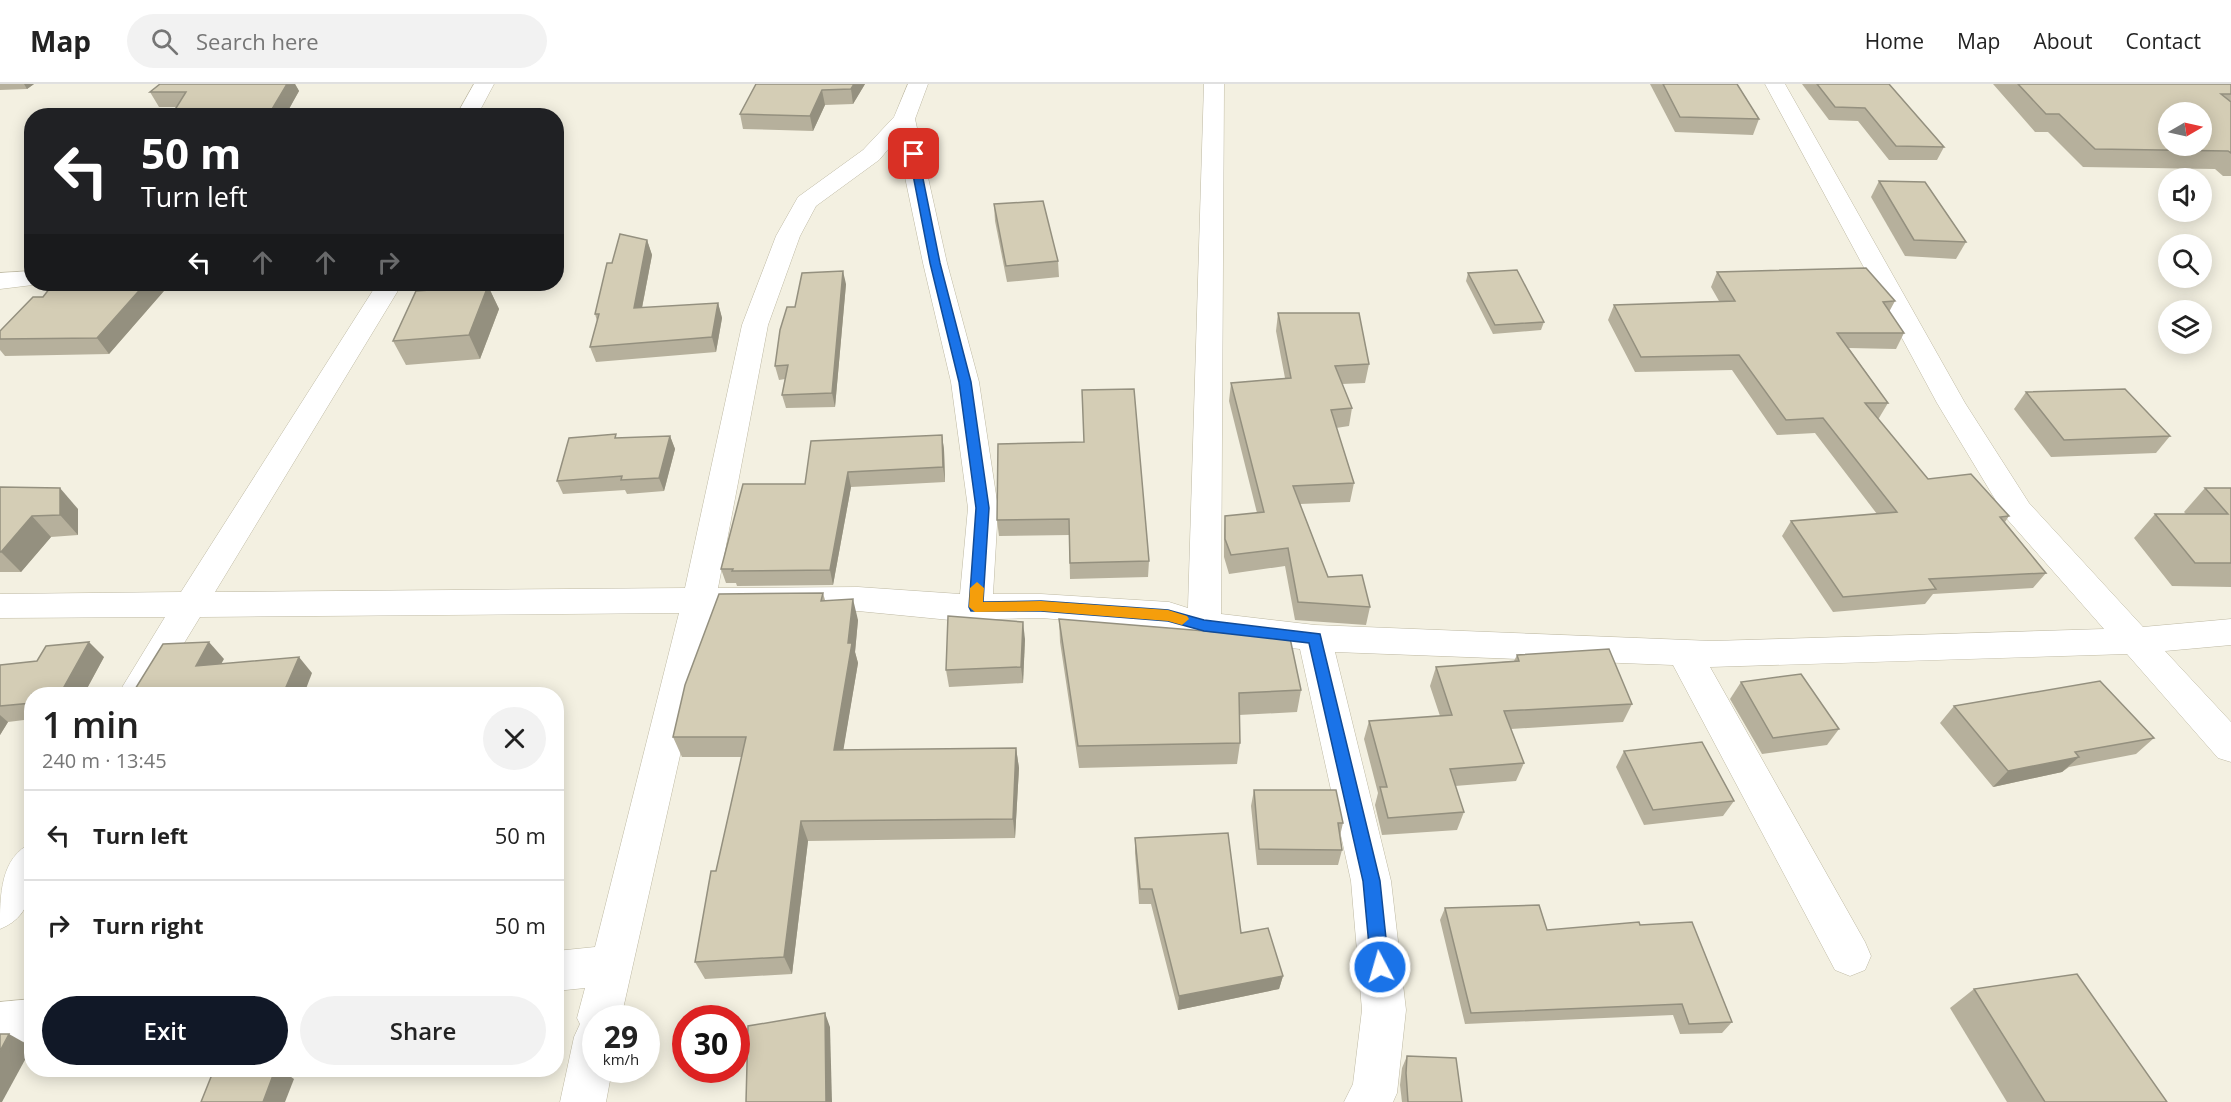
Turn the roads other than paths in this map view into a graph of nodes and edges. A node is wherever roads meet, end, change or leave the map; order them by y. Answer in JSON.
{"nodes":[{"id":1,"x":484,"y":84,"type":"edge"},
{"id":2,"x":918,"y":84,"type":"edge"},
{"id":3,"x":1214,"y":84,"type":"edge"},
{"id":4,"x":1775,"y":84,"type":"edge"},
{"id":5,"x":470,"y":108,"type":"edge"},
{"id":6,"x":904,"y":119,"type":"junction"},
{"id":7,"x":24,"y":280,"type":"edge"},
{"id":8,"x":0,"y":281,"type":"edge"},
{"id":9,"x":385,"y":291,"type":"edge"},
{"id":10,"x":699,"y":600,"type":"junction"},
{"id":11,"x":191,"y":604,"type":"junction"},
{"id":12,"x":0,"y":606,"type":"edge"},
{"id":13,"x":975,"y":607,"type":"junction"},
{"id":14,"x":1204,"y":625,"type":"junction"},
{"id":15,"x":2231,"y":632,"type":"edge"},
{"id":16,"x":1315,"y":638,"type":"junction"},
{"id":17,"x":2134,"y":641,"type":"junction"},
{"id":18,"x":1684,"y":653,"type":"junction"},
{"id":19,"x":139,"y":687,"type":"edge"},
{"id":20,"x":2231,"y":747,"type":"edge"},
{"id":21,"x":24,"y":872,"type":"edge"},
{"id":22,"x":0,"y":910,"type":"edge"},
{"id":23,"x":1850,"y":956,"type":"dead end"},
{"id":24,"x":610,"y":966,"type":"junction"},
{"id":25,"x":564,"y":970,"type":"edge"},
{"id":26,"x":602,"y":1005,"type":"edge"},
{"id":27,"x":24,"y":1021,"type":"edge"},
{"id":28,"x":0,"y":1023,"type":"edge"},
{"id":29,"x":587,"y":1083,"type":"edge"},
{"id":30,"x":583,"y":1102,"type":"edge"},
{"id":31,"x":1367,"y":1102,"type":"edge"}],
"edges":[{"from":1,"to":5,"type":"street"},
{"from":2,"to":6,"type":"street"},
{"from":3,"to":14,"type":"street"},
{"from":4,"to":17,"type":"street"},
{"from":6,"to":10,"type":"street"},
{"from":6,"to":13,"type":"street"},
{"from":7,"to":8,"type":"street"},
{"from":9,"to":11,"type":"street"},
{"from":10,"to":11,"type":"street"},
{"from":10,"to":13,"type":"street"},
{"from":10,"to":24,"type":"street"},
{"from":11,"to":12,"type":"street"},
{"from":11,"to":19,"type":"street"},
{"from":13,"to":14,"type":"street"},
{"from":14,"to":16,"type":"street"},
{"from":15,"to":17,"type":"street"},
{"from":16,"to":18,"type":"street"},
{"from":16,"to":31,"type":"street"},
{"from":17,"to":18,"type":"street"},
{"from":17,"to":20,"type":"street"},
{"from":18,"to":23,"type":"street"},
{"from":21,"to":22,"type":"street"},
{"from":24,"to":25,"type":"street"},
{"from":24,"to":26,"type":"street"},
{"from":27,"to":28,"type":"street"},
{"from":29,"to":30,"type":"street"}]}
